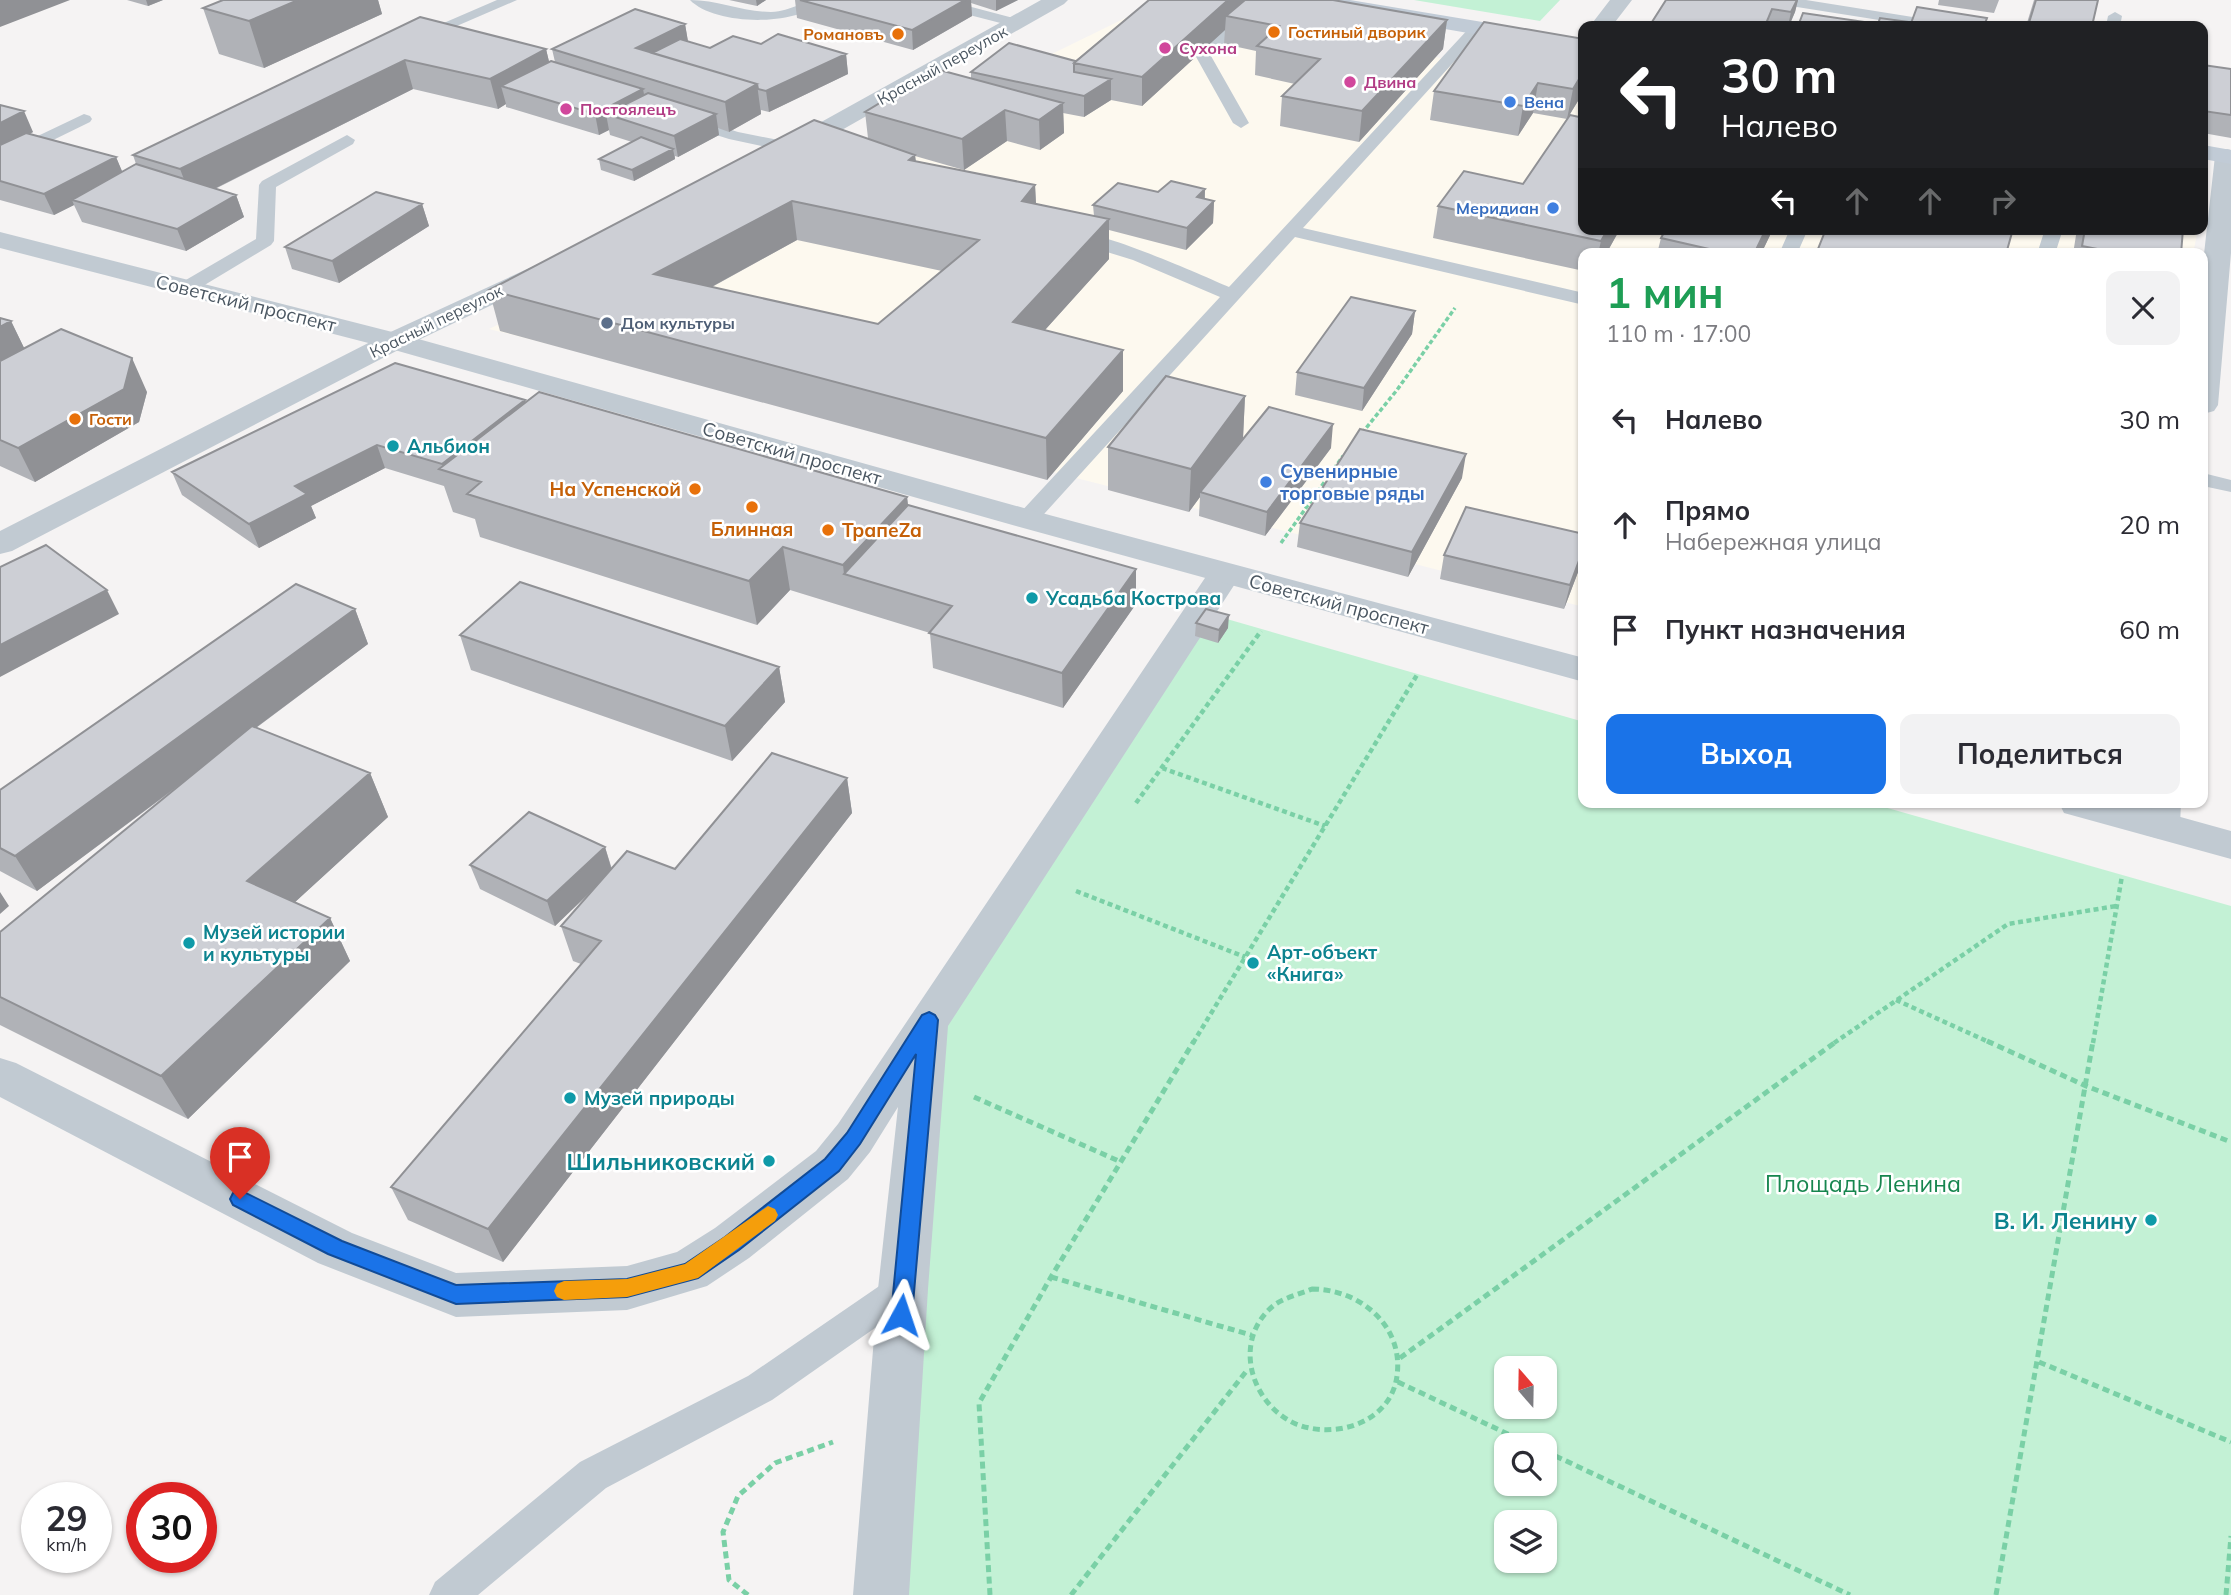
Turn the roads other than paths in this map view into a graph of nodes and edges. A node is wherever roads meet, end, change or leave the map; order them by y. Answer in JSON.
{"nodes":[{"id":1,"x":509,"y":0,"type":"edge"},
{"id":2,"x":697,"y":0,"type":"edge"},
{"id":3,"x":817,"y":0,"type":"edge"},
{"id":4,"x":928,"y":0,"type":"edge"},
{"id":5,"x":1057,"y":0,"type":"edge"},
{"id":6,"x":1262,"y":0,"type":"edge"},
{"id":7,"x":1312,"y":0,"type":"edge"},
{"id":8,"x":1621,"y":0,"type":"edge"},
{"id":9,"x":1778,"y":0,"type":"edge"},
{"id":10,"x":1605,"y":21,"type":"edge"},
{"id":11,"x":1912,"y":21,"type":"edge"},
{"id":12,"x":1016,"y":23,"type":"junction"},
{"id":13,"x":1477,"y":28,"type":"junction"},
{"id":14,"x":407,"y":43,"type":"edge"},
{"id":15,"x":1578,"y":45,"type":"edge"},
{"id":16,"x":663,"y":113,"type":"edge"},
{"id":17,"x":84,"y":120,"type":"dead end"},
{"id":18,"x":1241,"y":124,"type":"dead end"},
{"id":19,"x":347,"y":140,"type":"dead end"},
{"id":20,"x":806,"y":151,"type":"junction"},
{"id":21,"x":2220,"y":155,"type":"edge"},
{"id":22,"x":0,"y":161,"type":"edge"},
{"id":23,"x":756,"y":166,"type":"edge"},
{"id":24,"x":1052,"y":225,"type":"edge"},
{"id":25,"x":1290,"y":231,"type":"junction"},
{"id":26,"x":0,"y":240,"type":"edge"},
{"id":27,"x":558,"y":262,"type":"edge"},
{"id":28,"x":186,"y":288,"type":"junction"},
{"id":29,"x":1232,"y":295,"type":"junction"},
{"id":30,"x":1578,"y":298,"type":"edge"},
{"id":31,"x":2208,"y":331,"type":"edge"},
{"id":32,"x":394,"y":341,"type":"junction"},
{"id":33,"x":2208,"y":480,"type":"edge"},
{"id":34,"x":2231,"y":486,"type":"edge"},
{"id":35,"x":1027,"y":519,"type":"junction"},
{"id":36,"x":0,"y":544,"type":"edge"},
{"id":37,"x":1225,"y":573,"type":"junction"},
{"id":38,"x":1578,"y":668,"type":"edge"},
{"id":39,"x":2116,"y":808,"type":"edge"},
{"id":40,"x":2161,"y":814,"type":"edge"},
{"id":41,"x":2231,"y":845,"type":"edge"},
{"id":42,"x":929,"y":1020,"type":"junction"},
{"id":43,"x":0,"y":1076,"type":"edge"},
{"id":44,"x":904,"y":1289,"type":"junction"},
{"id":45,"x":448,"y":1595,"type":"edge"},
{"id":46,"x":881,"y":1595,"type":"edge"}],
"edges":[{"from":1,"to":14,"type":"lane"},
{"from":2,"to":3,"type":"lane"},
{"from":4,"to":12,"type":"lane"},
{"from":5,"to":12,"type":"street","name":"Красный переулок"},
{"from":6,"to":18,"type":"lane"},
{"from":7,"to":13,"type":"main road"},
{"from":8,"to":10,"type":"street"},
{"from":9,"to":11,"type":"lane"},
{"from":12,"to":20,"type":"street","name":"Красный переулок"},
{"from":13,"to":15,"type":"main road"},
{"from":13,"to":25,"type":"lane"},
{"from":16,"to":20,"type":"lane"},
{"from":17,"to":22,"type":"lane"},
{"from":19,"to":28,"type":"lane"},
{"from":20,"to":23,"type":"street","name":"Красный переулок"},
{"from":21,"to":31,"type":"street"},
{"from":24,"to":29,"type":"lane"},
{"from":25,"to":29,"type":"lane"},
{"from":25,"to":30,"type":"lane"},
{"from":26,"to":28,"type":"street","name":"Советский проспект"},
{"from":27,"to":32,"type":"street","name":"Красный переулок"},
{"from":28,"to":32,"type":"street","name":"Советский проспект"},
{"from":29,"to":35,"type":"lane"},
{"from":32,"to":35,"type":"street","name":"Советский проспект"},
{"from":32,"to":36,"type":"street","name":"Красный переулок"},
{"from":33,"to":34,"type":"lane"},
{"from":35,"to":37,"type":"street","name":"Советский проспект"},
{"from":37,"to":38,"type":"street","name":"Советский проспект"},
{"from":37,"to":42,"type":"street"},
{"from":39,"to":40,"type":"street"},
{"from":40,"to":41,"type":"street"},
{"from":42,"to":43,"type":"street"},
{"from":42,"to":44,"type":"street"},
{"from":44,"to":45,"type":"lane"},
{"from":44,"to":46,"type":"street"}]}
